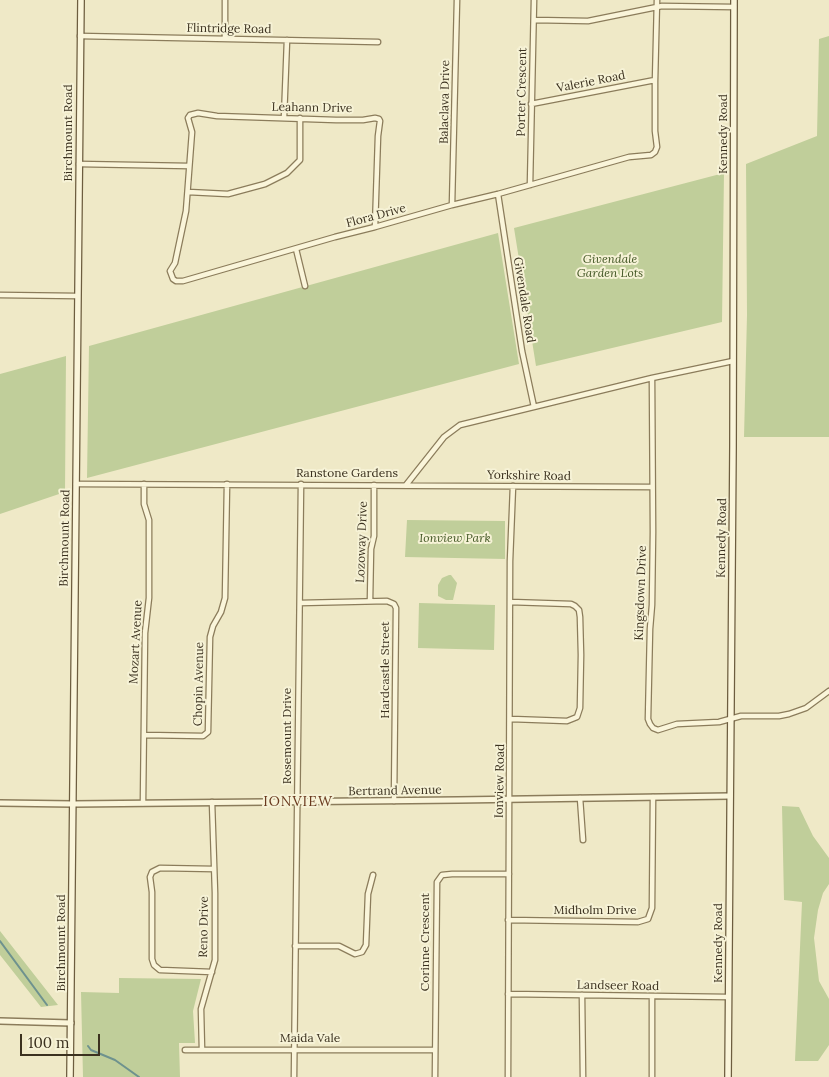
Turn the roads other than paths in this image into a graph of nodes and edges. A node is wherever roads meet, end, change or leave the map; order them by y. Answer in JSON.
{"nodes":[{"id":1,"x":81,"y":0,"type":"edge"},
{"id":2,"x":225,"y":0,"type":"edge"},
{"id":3,"x":457,"y":0,"type":"edge"},
{"id":4,"x":534,"y":0,"type":"edge"},
{"id":5,"x":656,"y":0,"type":"edge"},
{"id":6,"x":734,"y":3,"type":"edge"},
{"id":7,"x":656,"y":7,"type":"junction"},
{"id":8,"x":534,"y":20,"type":"junction"},
{"id":9,"x":80,"y":36,"type":"junction"},
{"id":10,"x":225,"y":39,"type":"junction"},
{"id":11,"x":286,"y":40,"type":"junction"},
{"id":12,"x":378,"y":42,"type":"dead end"},
{"id":13,"x":655,"y":80,"type":"junction"},
{"id":14,"x":531,"y":104,"type":"junction"},
{"id":15,"x":284,"y":118,"type":"junction"},
{"id":16,"x":300,"y":118,"type":"junction"},
{"id":17,"x":79,"y":164,"type":"junction"},
{"id":18,"x":189,"y":166,"type":"junction"},
{"id":19,"x":530,"y":185,"type":"junction"},
{"id":20,"x":188,"y":192,"type":"junction"},
{"id":21,"x":498,"y":194,"type":"junction"},
{"id":22,"x":452,"y":205,"type":"junction"},
{"id":23,"x":375,"y":227,"type":"junction"},
{"id":24,"x":296,"y":249,"type":"junction"},
{"id":25,"x":305,"y":286,"type":"dead end"},
{"id":26,"x":0,"y":295,"type":"edge"},
{"id":27,"x":78,"y":296,"type":"junction"},
{"id":28,"x":733,"y":361,"type":"junction"},
{"id":29,"x":652,"y":378,"type":"junction"},
{"id":30,"x":534,"y":407,"type":"junction"},
{"id":31,"x":76,"y":484,"type":"junction"},
{"id":32,"x":144,"y":484,"type":"junction"},
{"id":33,"x":227,"y":484,"type":"junction"},
{"id":34,"x":301,"y":484,"type":"junction"},
{"id":35,"x":374,"y":484,"type":"junction"},
{"id":36,"x":406,"y":485,"type":"junction"},
{"id":37,"x":513,"y":486,"type":"junction"},
{"id":38,"x":652,"y":487,"type":"junction"},
{"id":39,"x":370,"y":601,"type":"junction"},
{"id":40,"x":510,"y":602,"type":"junction"},
{"id":41,"x":300,"y":603,"type":"junction"},
{"id":42,"x":829,"y":691,"type":"edge"},
{"id":43,"x":730,"y":718,"type":"junction"},
{"id":44,"x":511,"y":719,"type":"junction"},
{"id":45,"x":144,"y":735,"type":"junction"},
{"id":46,"x":730,"y":796,"type":"junction"},
{"id":47,"x":653,"y":797,"type":"junction"},
{"id":48,"x":509,"y":798,"type":"junction"},
{"id":49,"x":580,"y":798,"type":"junction"},
{"id":50,"x":394,"y":801,"type":"junction"},
{"id":51,"x":212,"y":802,"type":"junction"},
{"id":52,"x":298,"y":802,"type":"junction"},
{"id":53,"x":0,"y":803,"type":"edge"},
{"id":54,"x":143,"y":803,"type":"junction"},
{"id":55,"x":73,"y":804,"type":"junction"},
{"id":56,"x":583,"y":840,"type":"dead end"},
{"id":57,"x":214,"y":869,"type":"junction"},
{"id":58,"x":509,"y":874,"type":"junction"},
{"id":59,"x":373,"y":875,"type":"dead end"},
{"id":60,"x":508,"y":920,"type":"junction"},
{"id":61,"x":295,"y":946,"type":"junction"},
{"id":62,"x":212,"y":972,"type":"junction"},
{"id":63,"x":508,"y":994,"type":"junction"},
{"id":64,"x":582,"y":995,"type":"junction"},
{"id":65,"x":652,"y":996,"type":"junction"},
{"id":66,"x":728,"y":997,"type":"junction"},
{"id":67,"x":0,"y":1021,"type":"edge"},
{"id":68,"x":71,"y":1023,"type":"junction"},
{"id":69,"x":294,"y":1049,"type":"junction"},
{"id":70,"x":185,"y":1050,"type":"dead end"},
{"id":71,"x":202,"y":1050,"type":"junction"},
{"id":72,"x":436,"y":1050,"type":"junction"},
{"id":73,"x":70,"y":1077,"type":"edge"},
{"id":74,"x":294,"y":1077,"type":"edge"},
{"id":75,"x":435,"y":1077,"type":"edge"},
{"id":76,"x":508,"y":1077,"type":"edge"},
{"id":77,"x":582,"y":1077,"type":"edge"},
{"id":78,"x":652,"y":1077,"type":"edge"},
{"id":79,"x":728,"y":1077,"type":"edge"}],
"edges":[{"from":1,"to":9,"type":"main road","name":"Birchmount Road"},
{"from":2,"to":10,"type":"street"},
{"from":3,"to":22,"type":"street","name":"Balaclava Drive"},
{"from":4,"to":8,"type":"street","name":"Porter Crescent"},
{"from":5,"to":7,"type":"street","name":"Flora Drive"},
{"from":6,"to":7,"type":"street"},
{"from":6,"to":28,"type":"main road","name":"Kennedy Road"},
{"from":7,"to":8,"type":"street"},
{"from":7,"to":13,"type":"street","name":"Flora Drive"},
{"from":8,"to":14,"type":"street","name":"Porter Crescent"},
{"from":9,"to":10,"type":"street","name":"Flintridge Road"},
{"from":9,"to":17,"type":"main road","name":"Birchmount Road"},
{"from":10,"to":11,"type":"street","name":"Flintridge Road"},
{"from":11,"to":12,"type":"street","name":"Flintridge Road"},
{"from":11,"to":15,"type":"street"},
{"from":13,"to":14,"type":"street","name":"Valerie Road"},
{"from":13,"to":19,"type":"street","name":"Flora Drive"},
{"from":14,"to":19,"type":"street","name":"Porter Crescent"},
{"from":15,"to":16,"type":"street","name":"Leahann Drive"},
{"from":15,"to":18,"type":"street","name":"Leahann Drive"},
{"from":16,"to":20,"type":"street"},
{"from":16,"to":23,"type":"street","name":"Leahann Drive"},
{"from":17,"to":18,"type":"street"},
{"from":17,"to":27,"type":"main road","name":"Birchmount Road"},
{"from":18,"to":20,"type":"street","name":"Flora Drive"},
{"from":19,"to":21,"type":"street","name":"Flora Drive"},
{"from":20,"to":24,"type":"street","name":"Flora Drive"},
{"from":21,"to":22,"type":"street","name":"Flora Drive"},
{"from":21,"to":30,"type":"street","name":"Givendale Road"},
{"from":22,"to":23,"type":"street","name":"Flora Drive"},
{"from":23,"to":24,"type":"street","name":"Flora Drive"},
{"from":24,"to":25,"type":"street"},
{"from":26,"to":27,"type":"street"},
{"from":27,"to":31,"type":"main road","name":"Birchmount Road"},
{"from":28,"to":29,"type":"street","name":"Ranstone Gardens"},
{"from":28,"to":43,"type":"main road","name":"Kennedy Road"},
{"from":29,"to":30,"type":"street","name":"Ranstone Gardens"},
{"from":29,"to":38,"type":"street","name":"Kingsdown Drive"},
{"from":30,"to":36,"type":"street","name":"Ranstone Gardens"},
{"from":31,"to":32,"type":"street","name":"Ranstone Gardens"},
{"from":31,"to":55,"type":"main road","name":"Birchmount Road"},
{"from":32,"to":33,"type":"street","name":"Ranstone Gardens"},
{"from":32,"to":45,"type":"street","name":"Mozart Avenue"},
{"from":33,"to":34,"type":"street","name":"Ranstone Gardens"},
{"from":33,"to":45,"type":"street","name":"Chopin Avenue"},
{"from":34,"to":35,"type":"street","name":"Ranstone Gardens"},
{"from":34,"to":41,"type":"street","name":"Rosemount Drive"},
{"from":35,"to":36,"type":"street","name":"Ranstone Gardens"},
{"from":35,"to":39,"type":"street","name":"Lozoway Drive"},
{"from":36,"to":37,"type":"street","name":"Yorkshire Road"},
{"from":37,"to":38,"type":"street","name":"Yorkshire Road"},
{"from":37,"to":40,"type":"street","name":"Ionview Road"},
{"from":38,"to":43,"type":"street","name":"Kingsdown Drive"},
{"from":39,"to":41,"type":"street","name":"Hardcastle Street"},
{"from":39,"to":50,"type":"street","name":"Hardcastle Street"},
{"from":40,"to":44,"type":"street","name":"Ionview Road"},
{"from":40,"to":44,"type":"street"},
{"from":41,"to":52,"type":"street","name":"Rosemount Drive"},
{"from":42,"to":43,"type":"street"},
{"from":43,"to":46,"type":"main road","name":"Kennedy Road"},
{"from":44,"to":48,"type":"street","name":"Ionview Road"},
{"from":45,"to":54,"type":"street","name":"Mozart Avenue"},
{"from":46,"to":47,"type":"street","name":"Bertrand Avenue"},
{"from":46,"to":66,"type":"main road","name":"Kennedy Road"},
{"from":47,"to":49,"type":"street","name":"Bertrand Avenue"},
{"from":47,"to":60,"type":"street","name":"Midholm Drive"},
{"from":48,"to":49,"type":"street","name":"Bertrand Avenue"},
{"from":48,"to":50,"type":"street","name":"Bertrand Avenue"},
{"from":48,"to":58,"type":"street","name":"Ionview Road"},
{"from":49,"to":56,"type":"street"},
{"from":50,"to":52,"type":"street","name":"Bertrand Avenue"},
{"from":51,"to":52,"type":"street","name":"Bertrand Avenue"},
{"from":51,"to":54,"type":"street","name":"Bertrand Avenue"},
{"from":51,"to":57,"type":"street","name":"Reno Drive"},
{"from":52,"to":61,"type":"street","name":"Rosemount Drive"},
{"from":53,"to":55,"type":"street","name":"Bertrand Avenue"},
{"from":54,"to":55,"type":"street","name":"Bertrand Avenue"},
{"from":55,"to":68,"type":"main road","name":"Birchmount Road"},
{"from":57,"to":62,"type":"street","name":"Reno Drive"},
{"from":57,"to":62,"type":"street"},
{"from":58,"to":60,"type":"street","name":"Ionview Road"},
{"from":58,"to":72,"type":"street","name":"Corinne Crescent"},
{"from":59,"to":61,"type":"street"},
{"from":60,"to":63,"type":"street","name":"Ionview Road"},
{"from":61,"to":69,"type":"street","name":"Rosemount Drive"},
{"from":62,"to":71,"type":"street","name":"Reno Drive"},
{"from":63,"to":64,"type":"street","name":"Landseer Road"},
{"from":63,"to":76,"type":"street","name":"Ionview Road"},
{"from":64,"to":65,"type":"street","name":"Landseer Road"},
{"from":64,"to":77,"type":"street"},
{"from":65,"to":66,"type":"street","name":"Landseer Road"},
{"from":65,"to":78,"type":"street"},
{"from":66,"to":79,"type":"main road","name":"Kennedy Road"},
{"from":67,"to":68,"type":"street"},
{"from":68,"to":73,"type":"main road","name":"Birchmount Road"},
{"from":69,"to":71,"type":"street","name":"Maida Vale"},
{"from":69,"to":72,"type":"street","name":"Maida Vale"},
{"from":69,"to":74,"type":"street","name":"Rosemount Drive"},
{"from":70,"to":71,"type":"street","name":"Maida Vale"},
{"from":72,"to":75,"type":"street","name":"Corinne Crescent"}]}
